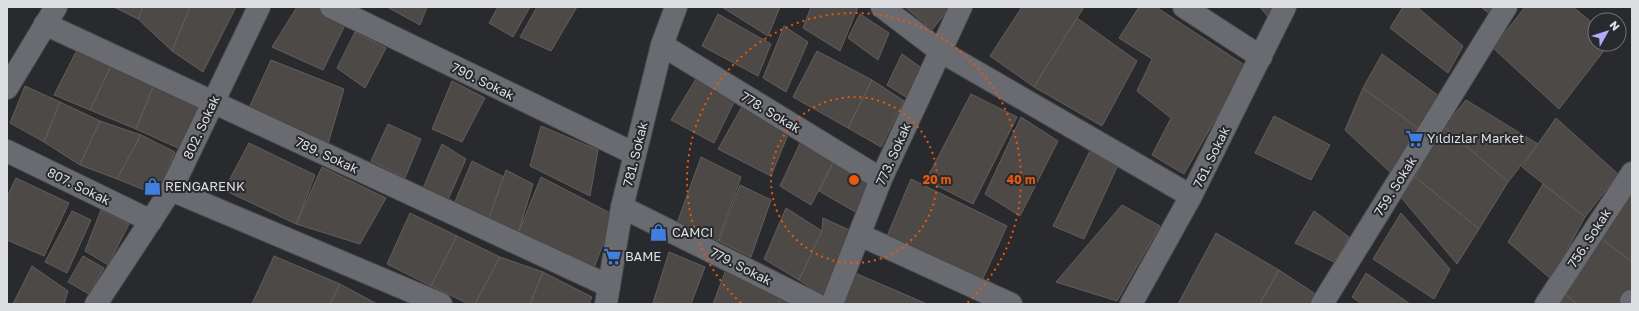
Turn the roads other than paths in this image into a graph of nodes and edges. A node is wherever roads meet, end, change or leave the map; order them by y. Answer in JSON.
{"nodes":[{"id":1,"x":259,"y":7,"type":"edge"},
{"id":2,"x":331,"y":7,"type":"edge"},
{"id":3,"x":882,"y":7,"type":"edge"},
{"id":4,"x":961,"y":7,"type":"edge"},
{"id":5,"x":1184,"y":7,"type":"edge"},
{"id":6,"x":1285,"y":7,"type":"edge"},
{"id":7,"x":1506,"y":7,"type":"edge"},
{"id":8,"x":669,"y":10,"type":"edge"},
{"id":9,"x":50,"y":15,"type":"edge"},
{"id":10,"x":662,"y":46,"type":"junction"},
{"id":11,"x":940,"y":51,"type":"junction"},
{"id":12,"x":1261,"y":57,"type":"junction"},
{"id":13,"x":7,"y":88,"type":"edge"},
{"id":14,"x":213,"y":102,"type":"junction"},
{"id":15,"x":7,"y":151,"type":"edge"},
{"id":16,"x":635,"y":154,"type":"junction"},
{"id":17,"x":1632,"y":173,"type":"edge"},
{"id":18,"x":881,"y":179,"type":"junction"},
{"id":19,"x":171,"y":190,"type":"junction"},
{"id":20,"x":1191,"y":196,"type":"junction"},
{"id":21,"x":622,"y":207,"type":"junction"},
{"id":22,"x":152,"y":221,"type":"junction"},
{"id":23,"x":860,"y":235,"type":"junction"},
{"id":24,"x":608,"y":295,"type":"edge"},
{"id":25,"x":411,"y":298,"type":"edge"},
{"id":26,"x":96,"y":304,"type":"edge"},
{"id":27,"x":442,"y":304,"type":"edge"},
{"id":28,"x":816,"y":304,"type":"edge"},
{"id":29,"x":832,"y":304,"type":"edge"},
{"id":30,"x":1011,"y":304,"type":"edge"},
{"id":31,"x":1131,"y":304,"type":"edge"},
{"id":32,"x":1322,"y":304,"type":"edge"},
{"id":33,"x":1546,"y":304,"type":"edge"}],
"edges":[{"from":1,"to":14,"type":"street","name":"802. Sokak"},
{"from":2,"to":16,"type":"street","name":"790. Sokak"},
{"from":3,"to":11,"type":"street"},
{"from":4,"to":11,"type":"street","name":"773. Sokak"},
{"from":5,"to":12,"type":"street"},
{"from":6,"to":12,"type":"street","name":"761. Sokak"},
{"from":7,"to":32,"type":"street","name":"759. Sokak"},
{"from":8,"to":10,"type":"street","name":"781. Sokak"},
{"from":9,"to":13,"type":"street"},
{"from":9,"to":14,"type":"street","name":"789. Sokak"},
{"from":10,"to":16,"type":"street","name":"781. Sokak"},
{"from":10,"to":18,"type":"street","name":"778. Sokak"},
{"from":11,"to":18,"type":"street","name":"773. Sokak"},
{"from":11,"to":20,"type":"street"},
{"from":12,"to":20,"type":"street","name":"761. Sokak"},
{"from":14,"to":19,"type":"street","name":"802. Sokak"},
{"from":14,"to":24,"type":"street","name":"789. Sokak"},
{"from":15,"to":22,"type":"street","name":"807. Sokak"},
{"from":16,"to":21,"type":"street","name":"781. Sokak"},
{"from":17,"to":33,"type":"street","name":"756. Sokak"},
{"from":18,"to":23,"type":"street","name":"773. Sokak"},
{"from":19,"to":22,"type":"street","name":"802. Sokak"},
{"from":19,"to":25,"type":"street"},
{"from":20,"to":31,"type":"street","name":"761. Sokak"},
{"from":21,"to":24,"type":"street","name":"781. Sokak"},
{"from":21,"to":28,"type":"street","name":"779. Sokak"},
{"from":22,"to":26,"type":"street","name":"802. Sokak"},
{"from":23,"to":29,"type":"street","name":"773. Sokak"},
{"from":23,"to":30,"type":"street"},
{"from":25,"to":27,"type":"street"}]}
